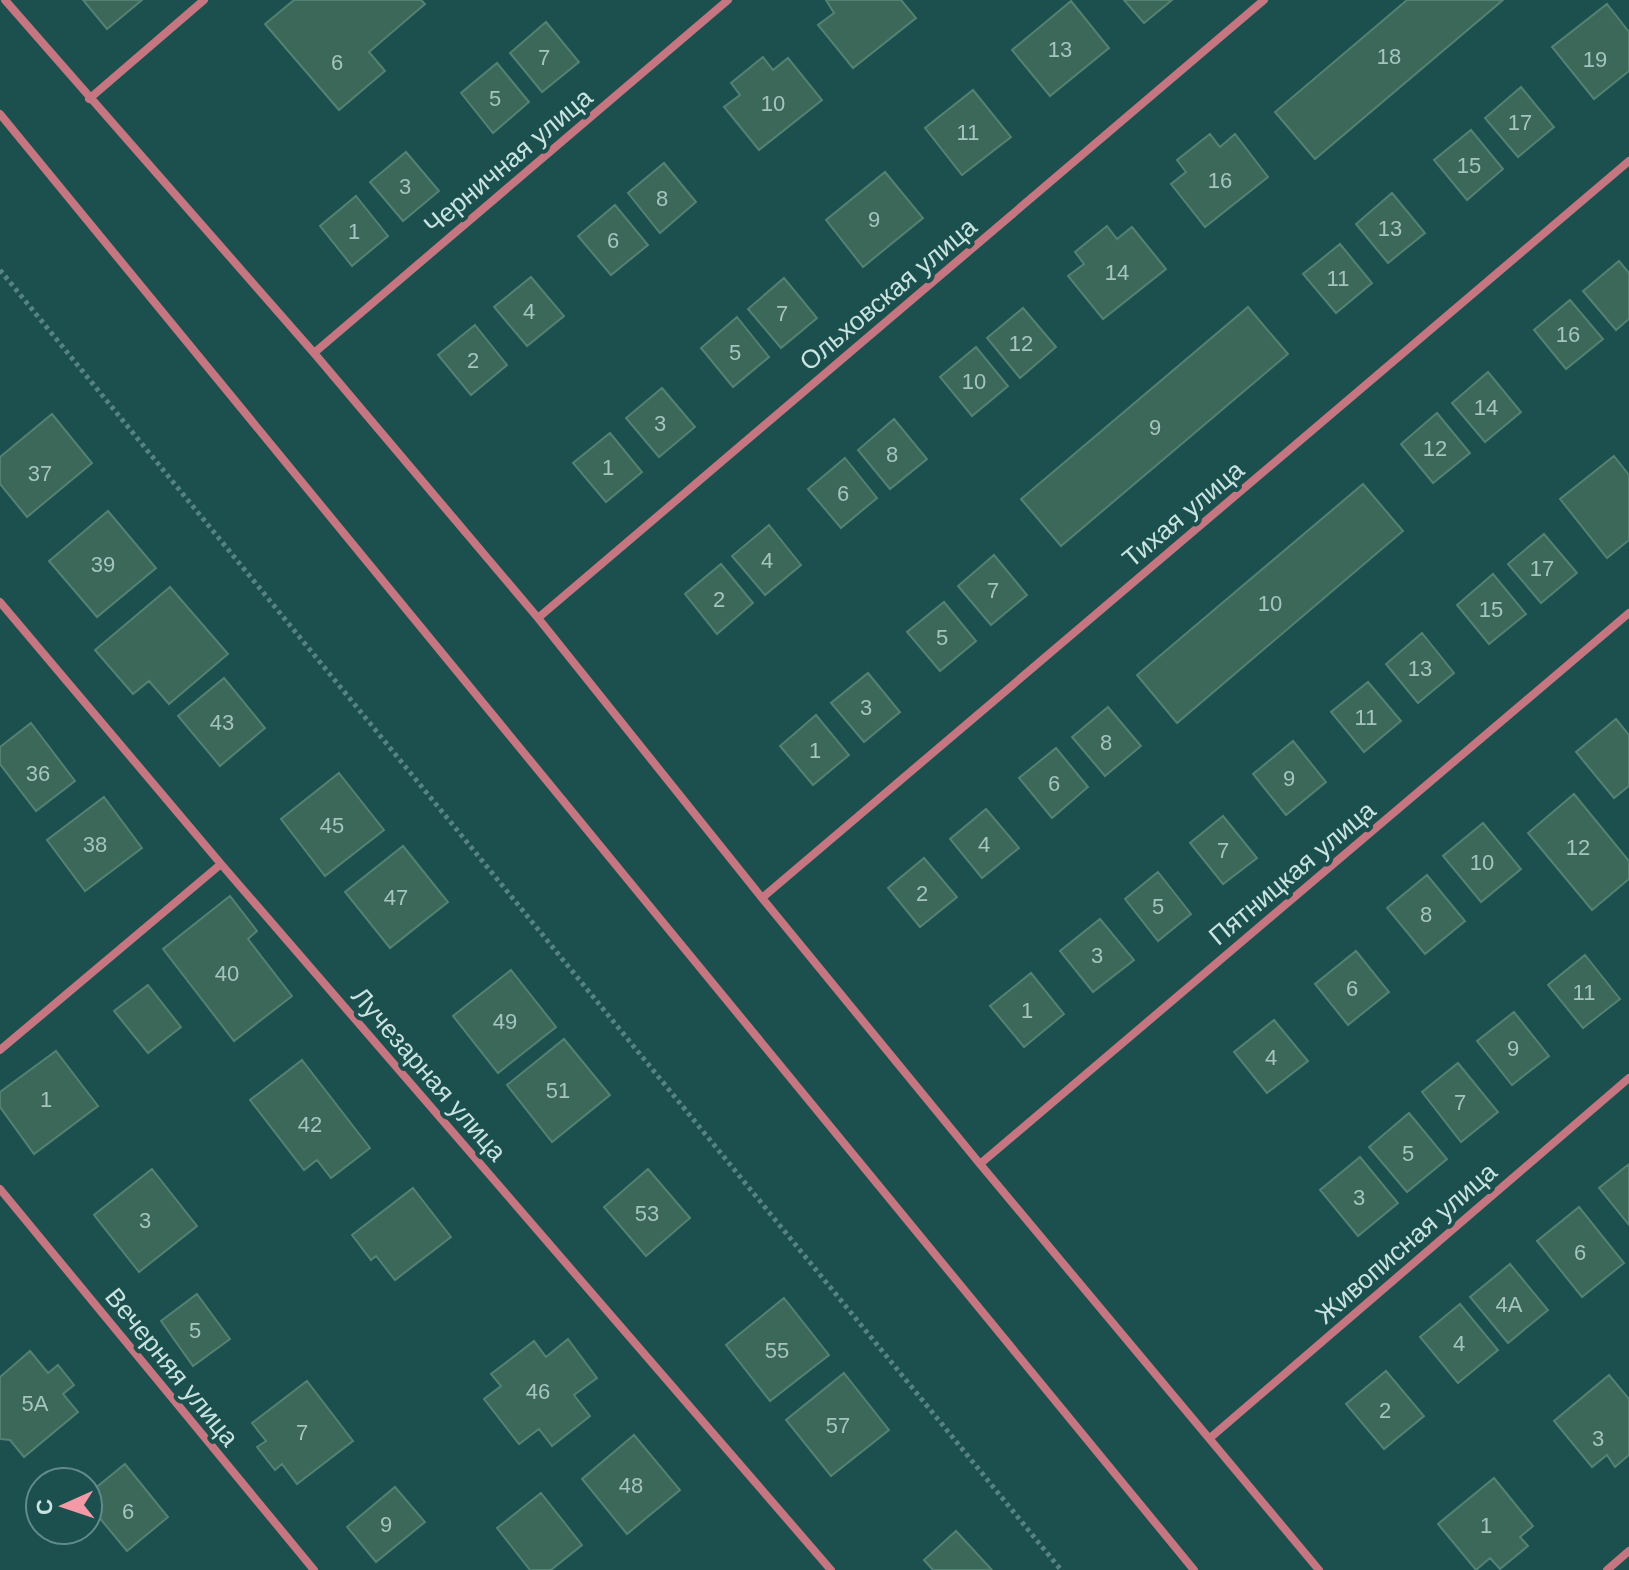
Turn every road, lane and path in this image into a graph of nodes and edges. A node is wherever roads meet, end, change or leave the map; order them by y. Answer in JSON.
{"nodes":[{"id":1,"x":5,"y":0,"type":"edge"},
{"id":2,"x":204,"y":0,"type":"edge"},
{"id":3,"x":728,"y":0,"type":"edge"},
{"id":4,"x":1264,"y":0,"type":"edge"},
{"id":5,"x":89,"y":99,"type":"junction"},
{"id":6,"x":0,"y":114,"type":"edge"},
{"id":7,"x":1629,"y":161,"type":"edge"},
{"id":8,"x":0,"y":270,"type":"edge"},
{"id":9,"x":314,"y":353,"type":"junction"},
{"id":10,"x":0,"y":602,"type":"edge"},
{"id":11,"x":1629,"y":613,"type":"edge"},
{"id":12,"x":538,"y":618,"type":"junction"},
{"id":13,"x":221,"y":864,"type":"junction"},
{"id":14,"x":762,"y":898,"type":"junction"},
{"id":15,"x":0,"y":1050,"type":"edge"},
{"id":16,"x":1629,"y":1078,"type":"edge"},
{"id":17,"x":980,"y":1164,"type":"junction"},
{"id":18,"x":0,"y":1189,"type":"edge"},
{"id":19,"x":1210,"y":1438,"type":"junction"},
{"id":20,"x":1629,"y":1551,"type":"edge"},
{"id":21,"x":314,"y":1570,"type":"edge"},
{"id":22,"x":831,"y":1570,"type":"edge"},
{"id":23,"x":1061,"y":1570,"type":"edge"},
{"id":24,"x":1194,"y":1570,"type":"edge"},
{"id":25,"x":1319,"y":1570,"type":"edge"},
{"id":26,"x":1607,"y":1570,"type":"edge"}],
"edges":[{"from":1,"to":5,"type":"street"},
{"from":2,"to":5,"type":"street"},
{"from":3,"to":9,"type":"street","name":"Черничная улица"},
{"from":4,"to":12,"type":"street","name":"Ольховская улица"},
{"from":5,"to":9,"type":"street"},
{"from":6,"to":24,"type":"street"},
{"from":7,"to":14,"type":"street","name":"Тихая улица"},
{"from":8,"to":23,"type":"path"},
{"from":9,"to":12,"type":"street"},
{"from":10,"to":13,"type":"street","name":"Лучезарная улица"},
{"from":11,"to":17,"type":"street","name":"Пятницкая улица"},
{"from":12,"to":14,"type":"street"},
{"from":13,"to":15,"type":"street"},
{"from":13,"to":22,"type":"street","name":"Лучезарная улица"},
{"from":14,"to":17,"type":"street"},
{"from":16,"to":19,"type":"street","name":"Живописная улица"},
{"from":17,"to":19,"type":"street"},
{"from":18,"to":21,"type":"street","name":"Вечерняя улица"},
{"from":19,"to":25,"type":"street"},
{"from":20,"to":26,"type":"street"}]}
